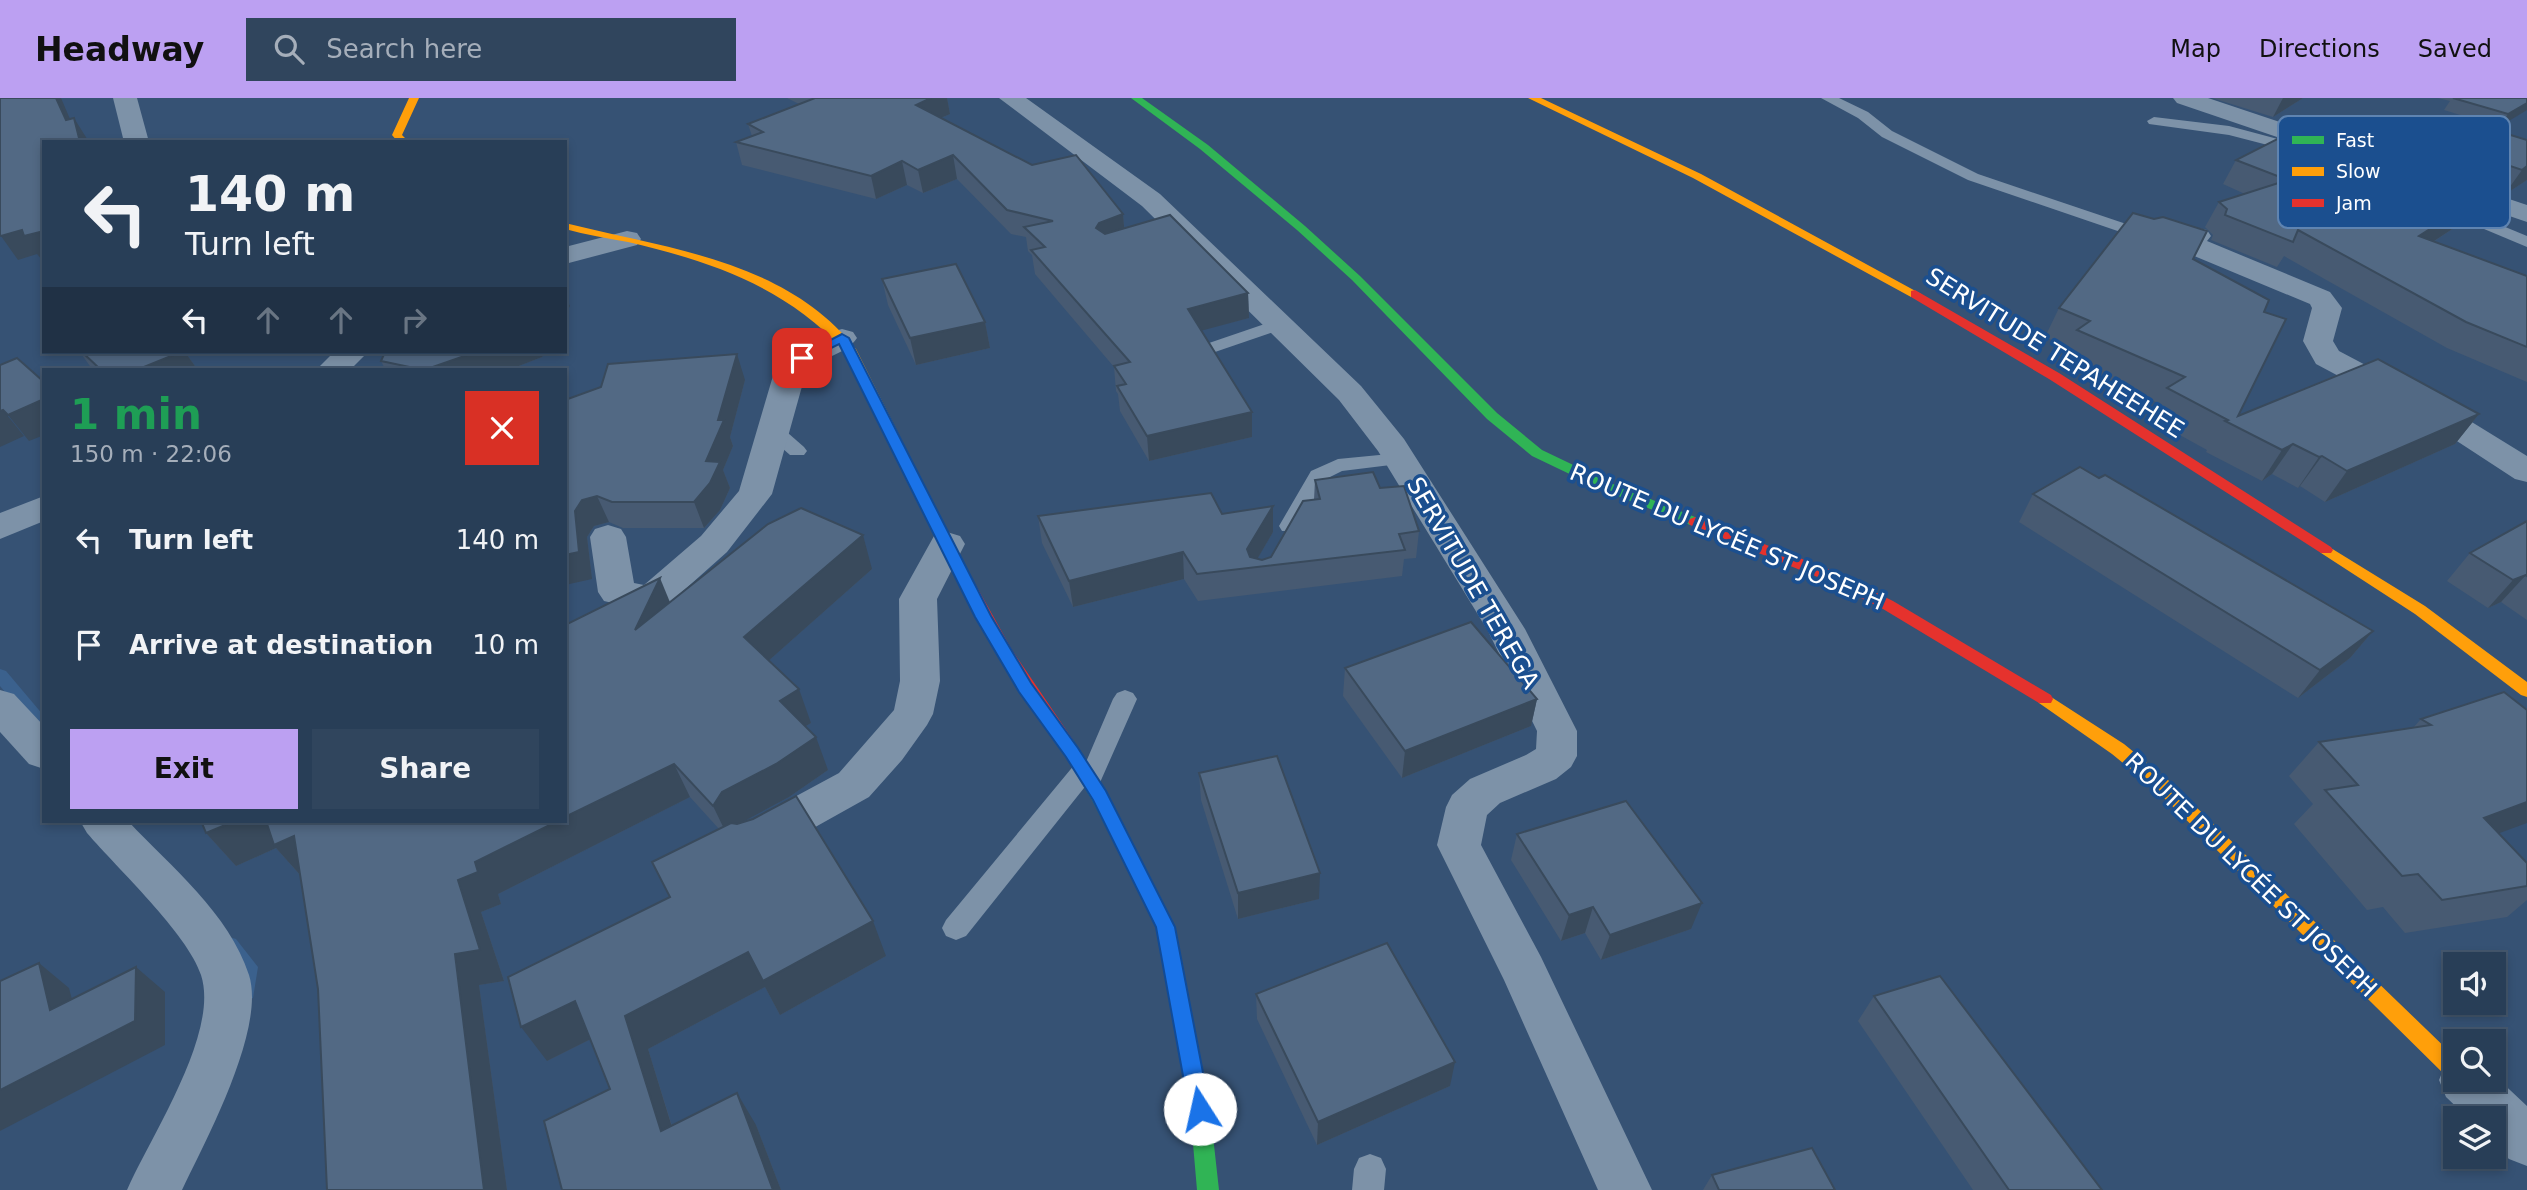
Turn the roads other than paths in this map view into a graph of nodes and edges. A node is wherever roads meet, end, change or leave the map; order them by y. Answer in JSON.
{"nodes":[{"id":1,"x":125,"y":98,"type":"edge"},
{"id":2,"x":414,"y":98,"type":"edge"},
{"id":3,"x":1011,"y":98,"type":"edge"},
{"id":4,"x":1136,"y":98,"type":"edge"},
{"id":5,"x":1534,"y":98,"type":"edge"},
{"id":6,"x":1828,"y":98,"type":"edge"},
{"id":7,"x":2185,"y":98,"type":"edge"},
{"id":8,"x":2154,"y":121,"type":"dead end"},
{"id":9,"x":2278,"y":130,"type":"edge"},
{"id":10,"x":396,"y":139,"type":"edge"},
{"id":11,"x":136,"y":140,"type":"edge"},
{"id":12,"x":2278,"y":144,"type":"edge"},
{"id":13,"x":567,"y":227,"type":"edge"},
{"id":14,"x":2495,"y":228,"type":"edge"},
{"id":15,"x":627,"y":239,"type":"junction"},
{"id":16,"x":2180,"y":242,"type":"joint"},
{"id":17,"x":2527,"y":242,"type":"edge"},
{"id":18,"x":567,"y":255,"type":"edge"},
{"id":19,"x":1279,"y":324,"type":"junction"},
{"id":20,"x":842,"y":338,"type":"junction"},
{"id":21,"x":1215,"y":347,"type":"edge"},
{"id":22,"x":351,"y":354,"type":"edge"},
{"id":23,"x":333,"y":368,"type":"edge"},
{"id":24,"x":1400,"y":459,"type":"junction"},
{"id":25,"x":2527,"y":471,"type":"edge"},
{"id":26,"x":42,"y":508,"type":"edge"},
{"id":27,"x":0,"y":527,"type":"edge"},
{"id":28,"x":608,"y":537,"type":"dead end"},
{"id":29,"x":1280,"y":543,"type":"edge"},
{"id":30,"x":947,"y":544,"type":"junction"},
{"id":31,"x":2527,"y":691,"type":"edge"},
{"id":32,"x":1125,"y":699,"type":"dead end"},
{"id":33,"x":1086,"y":776,"type":"junction"},
{"id":34,"x":104,"y":823,"type":"edge"},
{"id":35,"x":753,"y":840,"type":"edge"},
{"id":36,"x":956,"y":929,"type":"dead end"},
{"id":37,"x":2443,"y":1059,"type":"edge"},
{"id":38,"x":2476,"y":1092,"type":"edge"},
{"id":39,"x":2527,"y":1141,"type":"edge"},
{"id":40,"x":155,"y":1190,"type":"edge"},
{"id":41,"x":1208,"y":1190,"type":"edge"},
{"id":42,"x":1625,"y":1190,"type":"edge"}],
"edges":[{"from":1,"to":11,"type":"street"},
{"from":2,"to":10,"type":"street"},
{"from":3,"to":19,"type":"street","name":"SERVITUDE TEREGA"},
{"from":4,"to":37,"type":"street","name":"ROUTE DU LYCÉE ST JOSEPH"},
{"from":5,"to":31,"type":"street","name":"SERVITUDE TEPAHEEHEE"},
{"from":6,"to":16,"type":"lane"},
{"from":7,"to":9,"type":"street"},
{"from":8,"to":12,"type":"lane"},
{"from":13,"to":15,"type":"street"},
{"from":14,"to":17,"type":"lane"},
{"from":15,"to":18,"type":"street"},
{"from":15,"to":20,"type":"street"},
{"from":16,"to":25,"type":"street"},
{"from":19,"to":21,"type":"lane"},
{"from":19,"to":24,"type":"street","name":"SERVITUDE TEREGA"},
{"from":20,"to":28,"type":"street"},
{"from":20,"to":30,"type":"street"},
{"from":22,"to":23,"type":"street"},
{"from":24,"to":29,"type":"lane"},
{"from":24,"to":42,"type":"street","name":"SERVITUDE TEREGA"},
{"from":26,"to":27,"type":"street"},
{"from":30,"to":33,"type":"street"},
{"from":30,"to":35,"type":"street"},
{"from":32,"to":33,"type":"lane"},
{"from":33,"to":36,"type":"lane"},
{"from":33,"to":41,"type":"street"},
{"from":34,"to":40,"type":"street"},
{"from":38,"to":39,"type":"street"}]}
